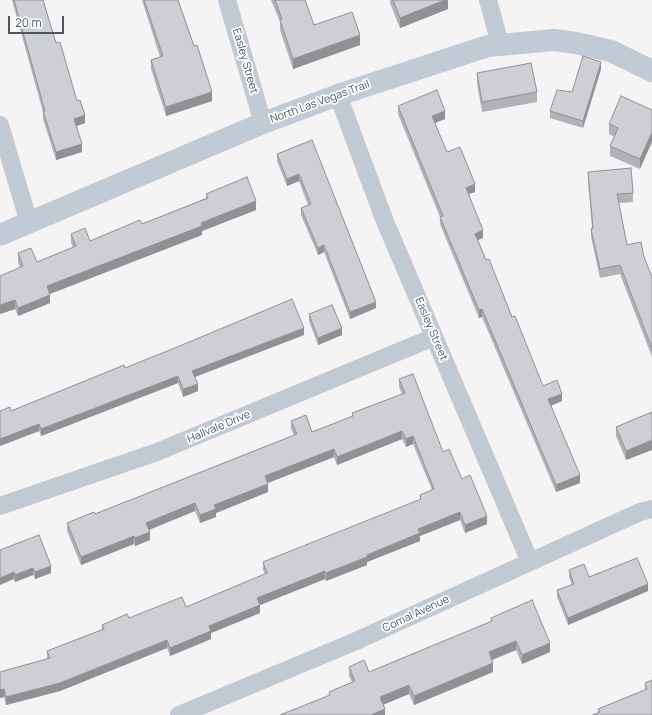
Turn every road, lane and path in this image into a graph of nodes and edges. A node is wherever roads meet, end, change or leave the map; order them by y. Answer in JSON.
{"nodes":[{"id":1,"x":227,"y":0,"type":"edge"},
{"id":2,"x":488,"y":0,"type":"edge"},
{"id":3,"x":500,"y":44,"type":"junction"},
{"id":4,"x":652,"y":71,"type":"edge"},
{"id":5,"x":338,"y":95,"type":"junction"},
{"id":6,"x":263,"y":123,"type":"junction"},
{"id":7,"x":0,"y":125,"type":"edge"},
{"id":8,"x":28,"y":223,"type":"junction"},
{"id":9,"x":0,"y":235,"type":"edge"},
{"id":10,"x":434,"y":337,"type":"junction"},
{"id":11,"x":0,"y":506,"type":"edge"},
{"id":12,"x":652,"y":509,"type":"edge"},
{"id":13,"x":530,"y":562,"type":"junction"},
{"id":14,"x":178,"y":715,"type":"edge"}],
"edges":[{"from":1,"to":6,"type":"street","name":"Easley Street"},
{"from":2,"to":3,"type":"street"},
{"from":3,"to":4,"type":"street","name":"North Las Vegas Trail"},
{"from":3,"to":5,"type":"street","name":"North Las Vegas Trail"},
{"from":5,"to":6,"type":"street","name":"North Las Vegas Trail"},
{"from":5,"to":10,"type":"street","name":"Easley Street"},
{"from":6,"to":8,"type":"street","name":"North Las Vegas Trail"},
{"from":7,"to":8,"type":"street"},
{"from":8,"to":9,"type":"street","name":"North Las Vegas Trail"},
{"from":10,"to":11,"type":"street","name":"Hallvale Drive"},
{"from":10,"to":13,"type":"street","name":"Easley Street"},
{"from":12,"to":13,"type":"street","name":"Comal Avenue"},
{"from":13,"to":14,"type":"street","name":"Comal Avenue"}]}
